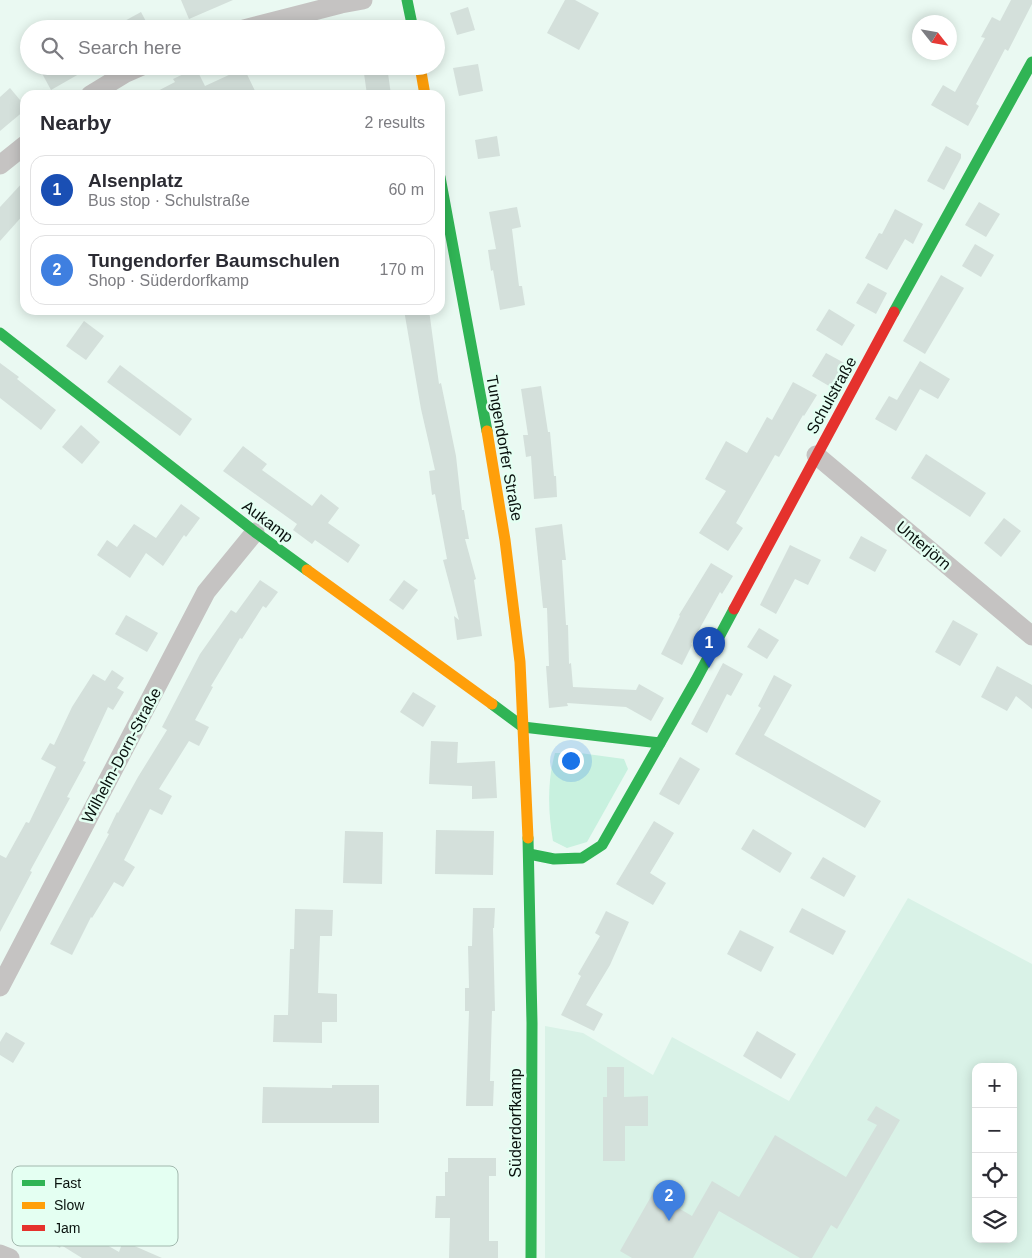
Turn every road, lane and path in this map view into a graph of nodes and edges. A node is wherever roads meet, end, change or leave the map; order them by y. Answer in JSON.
{"nodes":[{"id":1,"x":363,"y":0,"type":"edge"},
{"id":2,"x":408,"y":0,"type":"edge"},
{"id":3,"x":279,"y":20,"type":"edge"},
{"id":4,"x":411,"y":20,"type":"edge"},
{"id":5,"x":1032,"y":62,"type":"edge"},
{"id":6,"x":123,"y":75,"type":"edge"},
{"id":7,"x":422,"y":75,"type":"edge"},
{"id":8,"x":98,"y":90,"type":"edge"},
{"id":9,"x":424,"y":90,"type":"edge"},
{"id":10,"x":20,"y":149,"type":"edge"},
{"id":11,"x":0,"y":165,"type":"edge"},
{"id":12,"x":445,"y":204,"type":"edge"},
{"id":13,"x":0,"y":333,"type":"edge"},
{"id":14,"x":816,"y":455,"type":"junction"},
{"id":15,"x":255,"y":532,"type":"junction"},
{"id":16,"x":1032,"y":636,"type":"edge"},
{"id":17,"x":523,"y":727,"type":"junction"},
{"id":18,"x":660,"y":743,"type":"junction"},
{"id":19,"x":529,"y":854,"type":"junction"},
{"id":20,"x":0,"y":987,"type":"edge"},
{"id":21,"x":0,"y":1254,"type":"edge"},
{"id":22,"x":10,"y":1258,"type":"edge"},
{"id":23,"x":531,"y":1258,"type":"edge"}],
"edges":[{"from":1,"to":3,"type":"street"},
{"from":2,"to":4,"type":"street"},
{"from":5,"to":14,"type":"street","name":"Schulstraße"},
{"from":6,"to":8,"type":"street"},
{"from":7,"to":9,"type":"street"},
{"from":10,"to":11,"type":"street"},
{"from":12,"to":17,"type":"street","name":"Tungendorfer Straße"},
{"from":13,"to":15,"type":"street","name":"Aukamp"},
{"from":14,"to":16,"type":"street","name":"Unterjörn"},
{"from":14,"to":18,"type":"street","name":"Schulstraße"},
{"from":15,"to":17,"type":"street","name":"Aukamp"},
{"from":15,"to":20,"type":"street","name":"Wilhelm-Dorn-Straße"},
{"from":17,"to":18,"type":"street"},
{"from":17,"to":19,"type":"street","name":"Tungendorfer Straße"},
{"from":18,"to":19,"type":"street","name":"Schulstraße"},
{"from":19,"to":23,"type":"street","name":"Süderdorfkamp"},
{"from":21,"to":22,"type":"street"}]}
